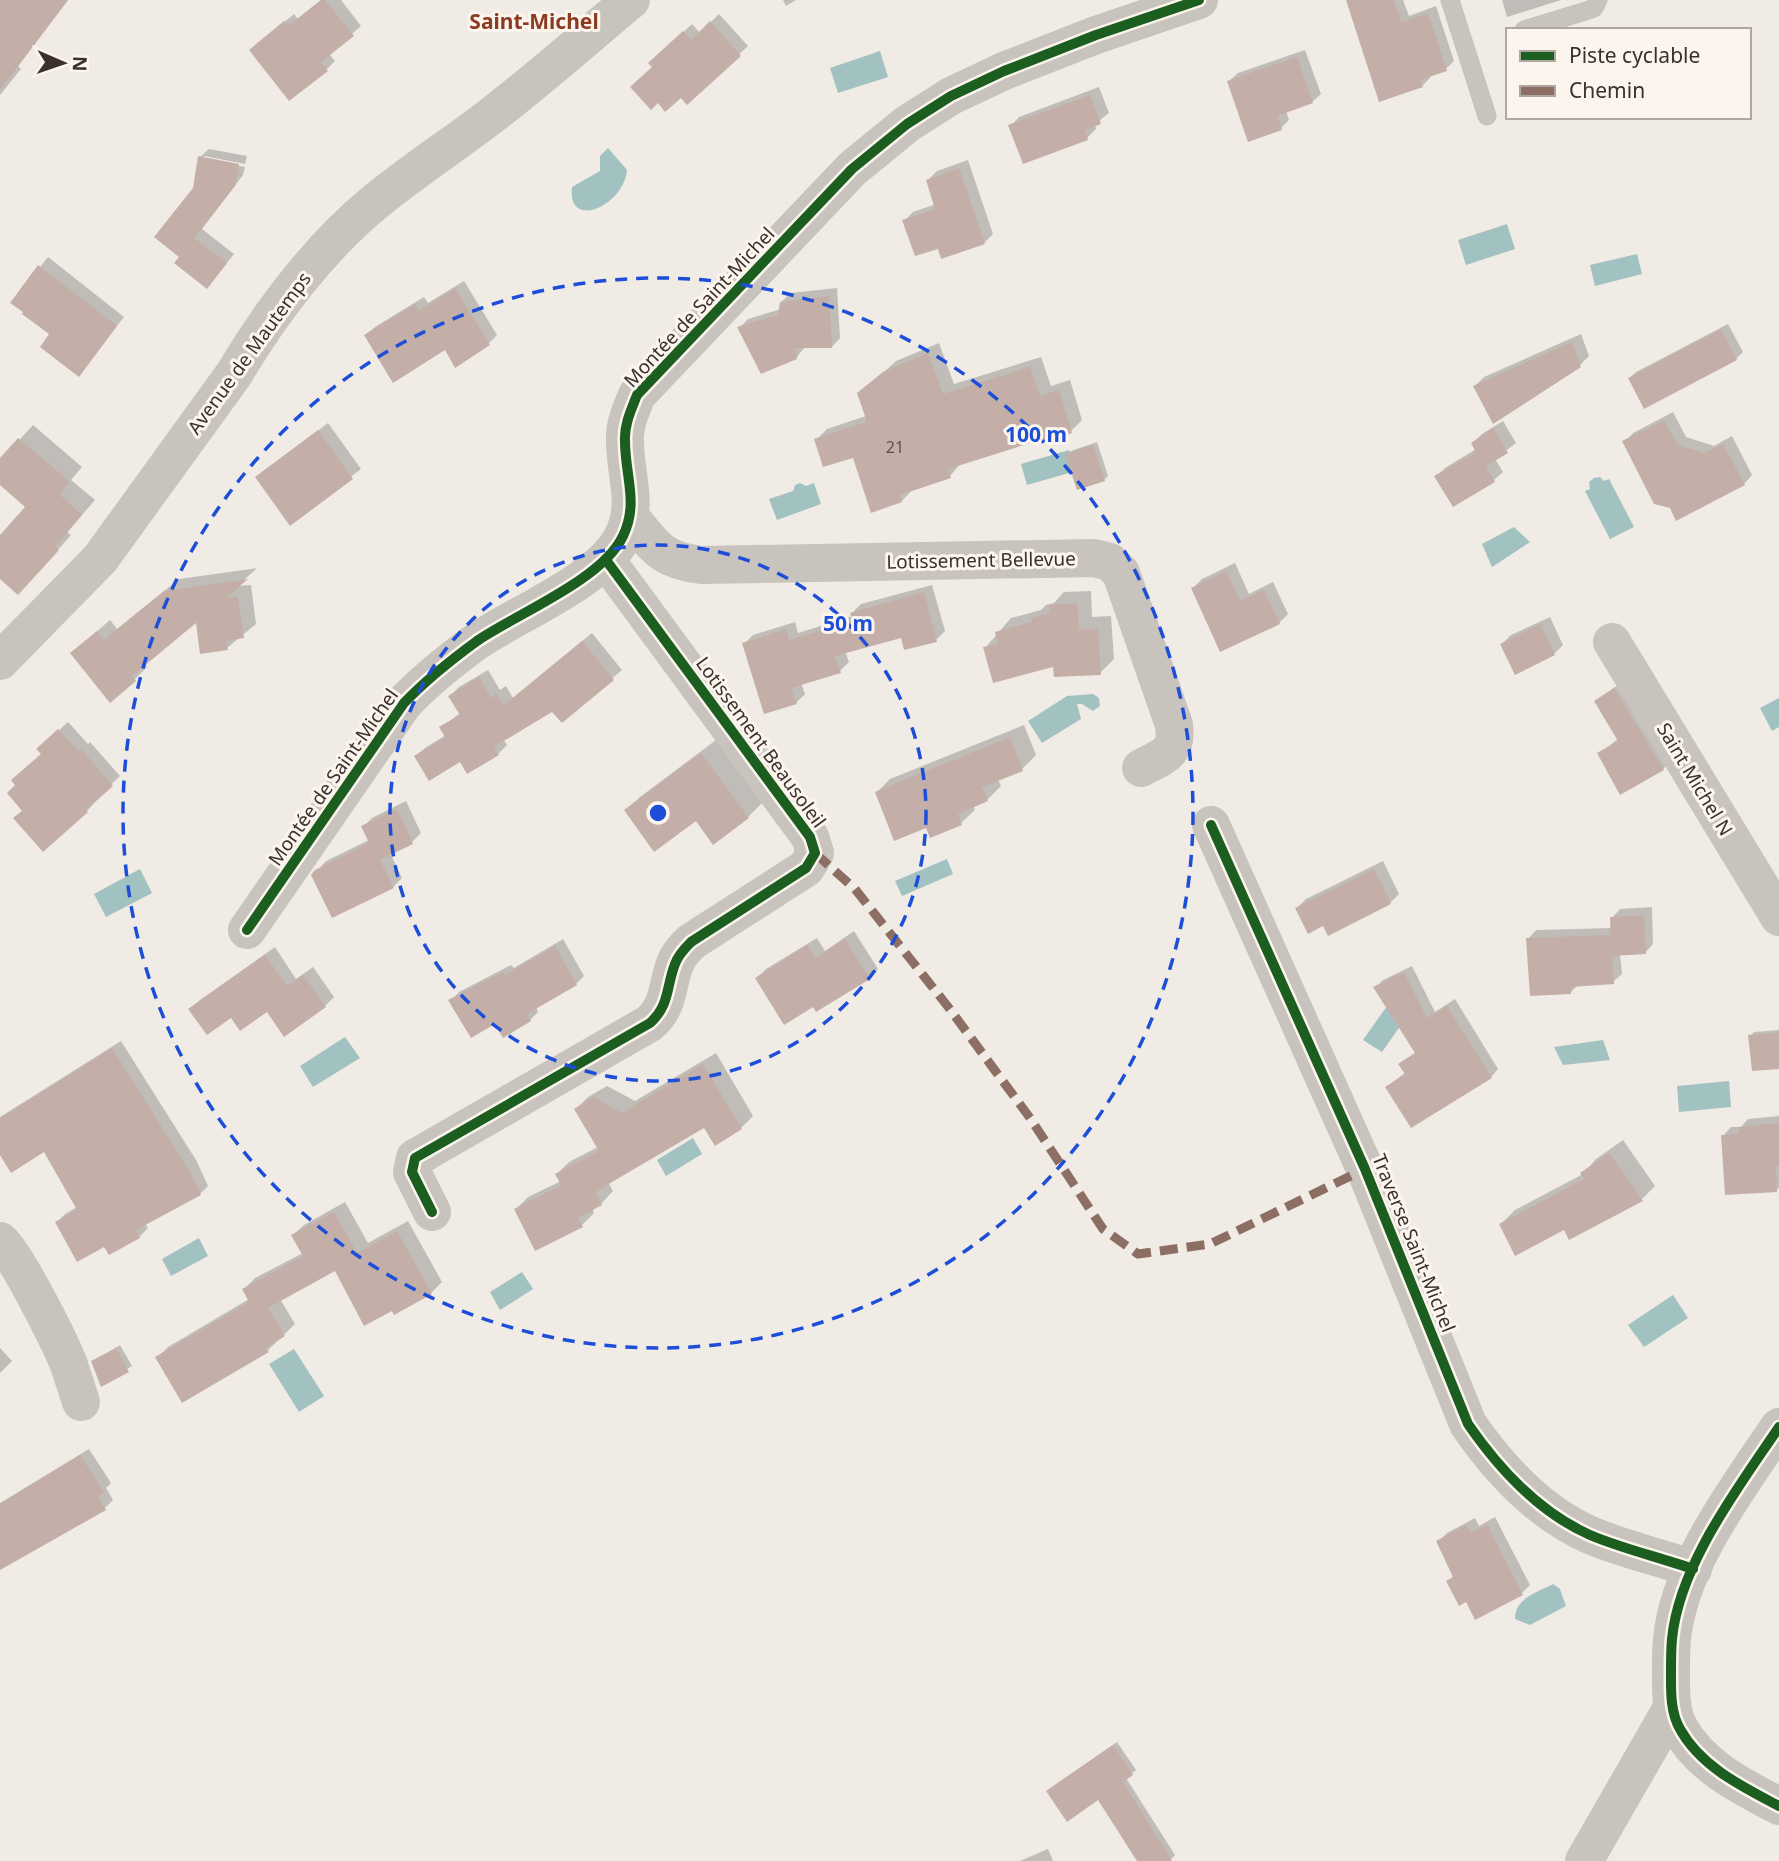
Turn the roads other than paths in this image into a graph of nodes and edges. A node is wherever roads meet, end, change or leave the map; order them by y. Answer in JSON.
{"nodes":[{"id":1,"x":631,"y":0,"type":"edge"},
{"id":2,"x":1199,"y":0,"type":"edge"},
{"id":3,"x":1450,"y":0,"type":"edge"},
{"id":4,"x":1598,"y":0,"type":"edge"},
{"id":5,"x":1530,"y":28,"type":"edge"},
{"id":6,"x":1487,"y":116,"type":"dead end"},
{"id":7,"x":631,"y":518,"type":"junction"},
{"id":8,"x":606,"y":560,"type":"junction"},
{"id":9,"x":1612,"y":642,"type":"dead end"},
{"id":10,"x":0,"y":661,"type":"edge"},
{"id":11,"x":1141,"y":768,"type":"dead end"},
{"id":12,"x":1744,"y":813,"type":"dead end"},
{"id":13,"x":1211,"y":825,"type":"dead end"},
{"id":14,"x":1779,"y":872,"type":"edge"},
{"id":15,"x":1779,"y":916,"type":"edge"},
{"id":16,"x":247,"y":930,"type":"dead end"},
{"id":17,"x":432,"y":1212,"type":"dead end"},
{"id":18,"x":0,"y":1241,"type":"edge"},
{"id":19,"x":80,"y":1402,"type":"dead end"},
{"id":20,"x":1779,"y":1427,"type":"edge"},
{"id":21,"x":1693,"y":1569,"type":"junction"},
{"id":22,"x":1672,"y":1707,"type":"junction"},
{"id":23,"x":1779,"y":1806,"type":"edge"},
{"id":24,"x":1584,"y":1861,"type":"edge"}],
"edges":[{"from":1,"to":10,"type":"street","name":"Avenue de Mautemps"},
{"from":2,"to":7,"type":"street","name":"Montée de Saint-Michel"},
{"from":3,"to":6,"type":"lane"},
{"from":4,"to":5,"type":"lane"},
{"from":7,"to":8,"type":"street","name":"Montée de Saint-Michel"},
{"from":7,"to":11,"type":"street","name":"Lotissement Bellevue"},
{"from":8,"to":16,"type":"street","name":"Montée de Saint-Michel"},
{"from":8,"to":17,"type":"street","name":"Lotissement Beausoleil"},
{"from":9,"to":15,"type":"street","name":"Saint Michel N"},
{"from":12,"to":14,"type":"street"},
{"from":13,"to":21,"type":"street","name":"Traverse Saint-Michel"},
{"from":18,"to":19,"type":"street"},
{"from":20,"to":21,"type":"street"},
{"from":21,"to":22,"type":"street"},
{"from":22,"to":23,"type":"street"},
{"from":22,"to":24,"type":"street"}]}
